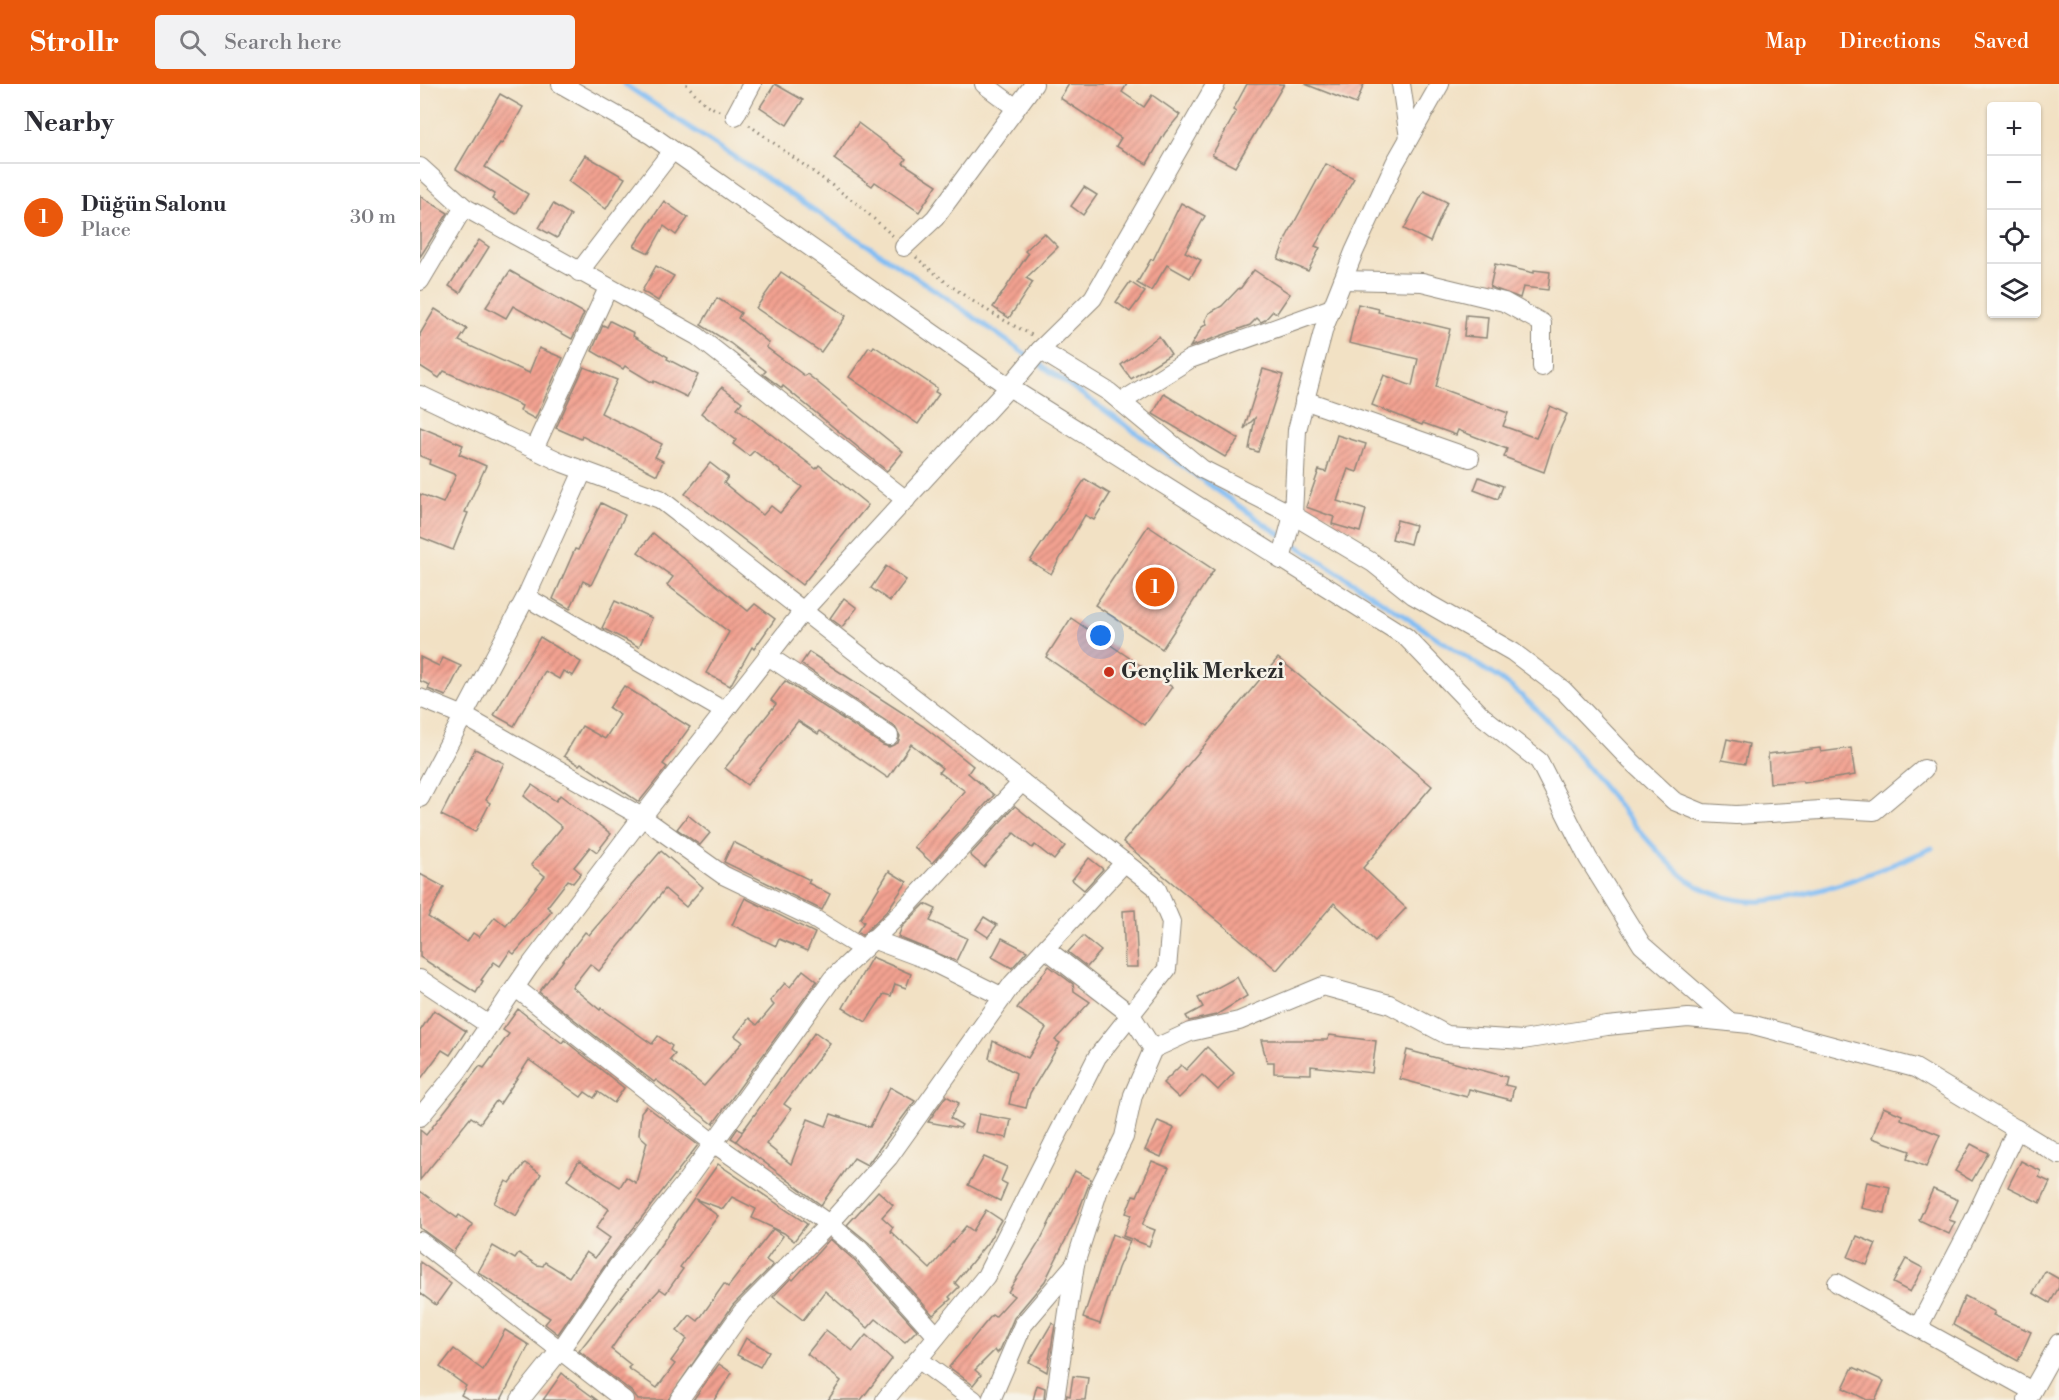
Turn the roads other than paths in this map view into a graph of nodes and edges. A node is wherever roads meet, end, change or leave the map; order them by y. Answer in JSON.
{"nodes":[{"id":1,"x":561,"y":84,"type":"edge"},
{"id":2,"x":752,"y":84,"type":"edge"},
{"id":3,"x":984,"y":84,"type":"edge"},
{"id":4,"x":1034,"y":84,"type":"edge"},
{"id":5,"x":1216,"y":84,"type":"edge"},
{"id":6,"x":1401,"y":84,"type":"edge"},
{"id":7,"x":1440,"y":84,"type":"edge"},
{"id":8,"x":1016,"y":108,"type":"junction"},
{"id":9,"x":735,"y":116,"type":"road end"},
{"id":10,"x":1409,"y":138,"type":"junction"},
{"id":11,"x":672,"y":151,"type":"junction"},
{"id":12,"x":420,"y":167,"type":"edge"},
{"id":13,"x":465,"y":207,"type":"junction"},
{"id":14,"x":904,"y":247,"type":"road end"},
{"id":15,"x":579,"y":272,"type":"junction"},
{"id":16,"x":1342,"y":280,"type":"junction"},
{"id":17,"x":420,"y":281,"type":"edge"},
{"id":18,"x":608,"y":288,"type":"junction"},
{"id":19,"x":1332,"y":308,"type":"junction"},
{"id":20,"x":1043,"y":346,"type":"junction"},
{"id":21,"x":1542,"y":368,"type":"dead end"},
{"id":22,"x":1012,"y":383,"type":"junction"},
{"id":23,"x":420,"y":395,"type":"edge"},
{"id":24,"x":1305,"y":400,"type":"junction"},
{"id":25,"x":1121,"y":402,"type":"junction"},
{"id":26,"x":534,"y":449,"type":"junction"},
{"id":27,"x":1470,"y":458,"type":"dead end"},
{"id":28,"x":583,"y":471,"type":"junction"},
{"id":29,"x":906,"y":500,"type":"junction"},
{"id":30,"x":1292,"y":520,"type":"junction"},
{"id":31,"x":1283,"y":554,"type":"junction"},
{"id":32,"x":526,"y":597,"type":"junction"},
{"id":33,"x":803,"y":611,"type":"junction"},
{"id":34,"x":768,"y":656,"type":"junction"},
{"id":35,"x":420,"y":698,"type":"edge"},
{"id":36,"x":724,"y":711,"type":"junction"},
{"id":37,"x":464,"y":716,"type":"junction"},
{"id":38,"x":889,"y":736,"type":"dead end"},
{"id":39,"x":1924,"y":770,"type":"dead end"},
{"id":40,"x":1022,"y":782,"type":"junction"},
{"id":41,"x":420,"y":798,"type":"edge"},
{"id":42,"x":642,"y":817,"type":"junction"},
{"id":43,"x":1125,"y":862,"type":"junction"},
{"id":44,"x":867,"y":944,"type":"junction"},
{"id":45,"x":1046,"y":949,"type":"junction"},
{"id":46,"x":420,"y":979,"type":"edge"},
{"id":47,"x":516,"y":988,"type":"junction"},
{"id":48,"x":1002,"y":997,"type":"junction"},
{"id":49,"x":1131,"y":1015,"type":"junction"},
{"id":50,"x":1730,"y":1022,"type":"junction"},
{"id":51,"x":489,"y":1025,"type":"junction"},
{"id":52,"x":1153,"y":1049,"type":"junction"},
{"id":53,"x":420,"y":1117,"type":"edge"},
{"id":54,"x":2017,"y":1129,"type":"junction"},
{"id":55,"x":712,"y":1142,"type":"junction"},
{"id":56,"x":2059,"y":1155,"type":"edge"},
{"id":57,"x":829,"y":1224,"type":"junction"},
{"id":58,"x":420,"y":1241,"type":"edge"},
{"id":59,"x":1075,"y":1264,"type":"junction"},
{"id":60,"x":1837,"y":1283,"type":"dead end"},
{"id":61,"x":1918,"y":1328,"type":"junction"},
{"id":62,"x":938,"y":1336,"type":"junction"},
{"id":63,"x":2059,"y":1343,"type":"edge"},
{"id":64,"x":561,"y":1349,"type":"junction"},
{"id":65,"x":918,"y":1359,"type":"junction"},
{"id":66,"x":2029,"y":1396,"type":"edge"},
{"id":67,"x":520,"y":1400,"type":"edge"},
{"id":68,"x":624,"y":1400,"type":"edge"},
{"id":69,"x":679,"y":1400,"type":"edge"},
{"id":70,"x":885,"y":1400,"type":"edge"},
{"id":71,"x":974,"y":1400,"type":"edge"},
{"id":72,"x":991,"y":1400,"type":"edge"},
{"id":73,"x":1055,"y":1400,"type":"edge"}],
"edges":[{"from":1,"to":11,"type":"street"},
{"from":2,"to":9,"type":"street"},
{"from":3,"to":8,"type":"street"},
{"from":4,"to":8,"type":"street"},
{"from":5,"to":20,"type":"street"},
{"from":6,"to":10,"type":"street"},
{"from":7,"to":10,"type":"street"},
{"from":8,"to":14,"type":"street"},
{"from":10,"to":16,"type":"street"},
{"from":11,"to":15,"type":"street"},
{"from":11,"to":22,"type":"street"},
{"from":12,"to":13,"type":"street"},
{"from":13,"to":15,"type":"street"},
{"from":13,"to":17,"type":"street"},
{"from":15,"to":18,"type":"street"},
{"from":16,"to":19,"type":"street"},
{"from":16,"to":21,"type":"street"},
{"from":18,"to":26,"type":"street"},
{"from":18,"to":29,"type":"street"},
{"from":19,"to":24,"type":"street"},
{"from":19,"to":25,"type":"street"},
{"from":20,"to":22,"type":"street"},
{"from":20,"to":25,"type":"street"},
{"from":22,"to":29,"type":"street"},
{"from":22,"to":31,"type":"street"},
{"from":23,"to":26,"type":"street"},
{"from":24,"to":27,"type":"street"},
{"from":24,"to":30,"type":"street"},
{"from":25,"to":30,"type":"street"},
{"from":26,"to":28,"type":"street"},
{"from":28,"to":32,"type":"street"},
{"from":28,"to":33,"type":"street"},
{"from":29,"to":33,"type":"street"},
{"from":30,"to":31,"type":"street"},
{"from":30,"to":39,"type":"street"},
{"from":31,"to":50,"type":"street"},
{"from":32,"to":36,"type":"street"},
{"from":32,"to":37,"type":"street"},
{"from":33,"to":34,"type":"street"},
{"from":33,"to":40,"type":"street"},
{"from":34,"to":36,"type":"street"},
{"from":34,"to":38,"type":"street"},
{"from":35,"to":37,"type":"street"},
{"from":36,"to":42,"type":"street"},
{"from":37,"to":41,"type":"street"},
{"from":37,"to":42,"type":"street"},
{"from":40,"to":43,"type":"street"},
{"from":40,"to":44,"type":"street"},
{"from":42,"to":44,"type":"street"},
{"from":42,"to":47,"type":"street"},
{"from":43,"to":45,"type":"street"},
{"from":43,"to":49,"type":"street"},
{"from":44,"to":48,"type":"street"},
{"from":44,"to":55,"type":"street"},
{"from":45,"to":48,"type":"street"},
{"from":45,"to":49,"type":"street"},
{"from":46,"to":51,"type":"street"},
{"from":47,"to":51,"type":"street"},
{"from":47,"to":55,"type":"street"},
{"from":48,"to":57,"type":"street"},
{"from":49,"to":52,"type":"street"},
{"from":49,"to":62,"type":"street"},
{"from":50,"to":52,"type":"street"},
{"from":50,"to":54,"type":"street"},
{"from":51,"to":53,"type":"street"},
{"from":52,"to":59,"type":"street"},
{"from":54,"to":56,"type":"street"},
{"from":54,"to":61,"type":"street"},
{"from":55,"to":57,"type":"street"},
{"from":55,"to":64,"type":"street"},
{"from":57,"to":62,"type":"street"},
{"from":57,"to":69,"type":"street"},
{"from":58,"to":64,"type":"street"},
{"from":59,"to":72,"type":"street"},
{"from":59,"to":73,"type":"street"},
{"from":60,"to":61,"type":"street"},
{"from":61,"to":66,"type":"street"},
{"from":62,"to":65,"type":"street"},
{"from":63,"to":66,"type":"street"},
{"from":64,"to":67,"type":"street"},
{"from":64,"to":68,"type":"street"},
{"from":65,"to":70,"type":"street"},
{"from":65,"to":71,"type":"street"}]}
